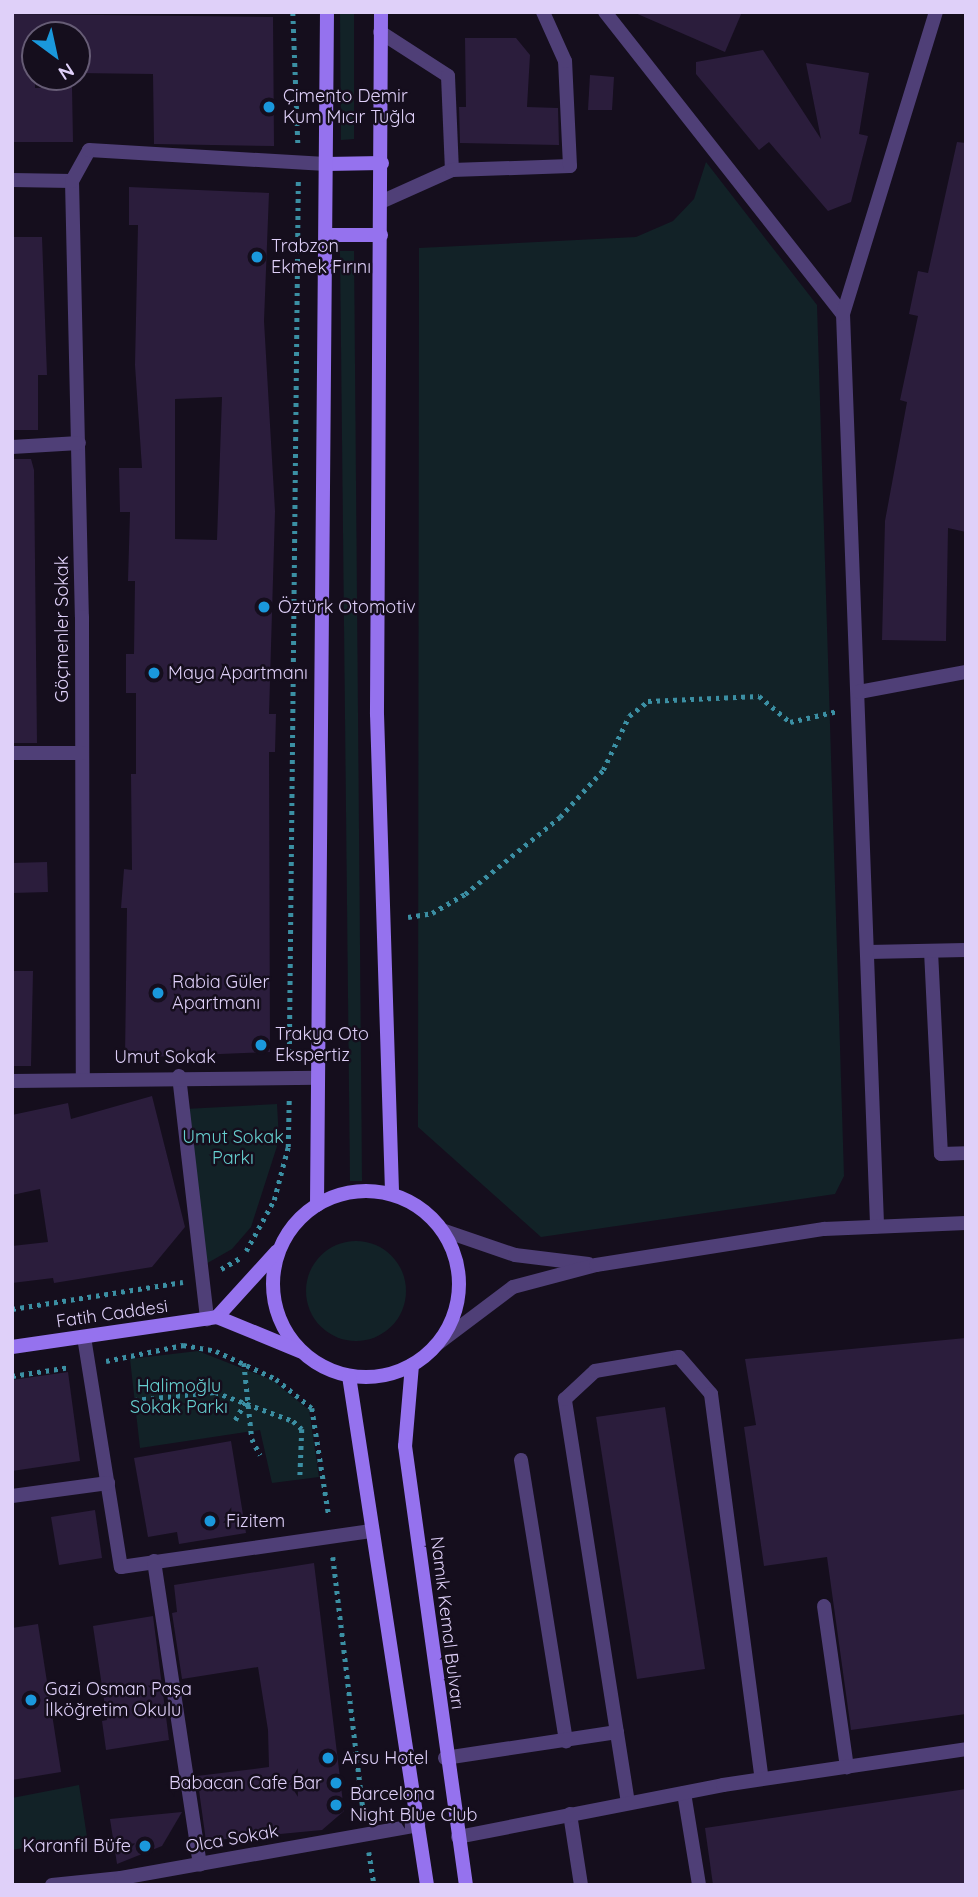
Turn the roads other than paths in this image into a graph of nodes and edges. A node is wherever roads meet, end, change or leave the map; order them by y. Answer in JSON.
{"nodes":[{"id":1,"x":327,"y":12,"type":"edge"},
{"id":2,"x":381,"y":12,"type":"edge"},
{"id":3,"x":543,"y":12,"type":"edge"},
{"id":4,"x":936,"y":12,"type":"edge"},
{"id":5,"x":611,"y":15,"type":"edge"},
{"id":6,"x":380,"y":32,"type":"junction"},
{"id":7,"x":382,"y":163,"type":"junction"},
{"id":8,"x":326,"y":164,"type":"junction"},
{"id":9,"x":452,"y":170,"type":"junction"},
{"id":10,"x":12,"y":180,"type":"edge"},
{"id":11,"x":72,"y":181,"type":"junction"},
{"id":12,"x":383,"y":201,"type":"junction"},
{"id":13,"x":327,"y":235,"type":"junction"},
{"id":14,"x":381,"y":235,"type":"junction"},
{"id":15,"x":843,"y":314,"type":"junction"},
{"id":16,"x":79,"y":443,"type":"junction"},
{"id":17,"x":12,"y":447,"type":"edge"},
{"id":18,"x":966,"y":672,"type":"edge"},
{"id":19,"x":860,"y":697,"type":"junction"},
{"id":20,"x":12,"y":753,"type":"edge"},
{"id":21,"x":82,"y":753,"type":"junction"},
{"id":22,"x":966,"y":950,"type":"edge"},
{"id":23,"x":931,"y":951,"type":"junction"},
{"id":24,"x":868,"y":952,"type":"junction"},
{"id":25,"x":179,"y":1076,"type":"junction"},
{"id":26,"x":83,"y":1077,"type":"junction"},
{"id":27,"x":318,"y":1078,"type":"junction"},
{"id":28,"x":12,"y":1081,"type":"edge"},
{"id":29,"x":966,"y":1153,"type":"edge"},
{"id":30,"x":392,"y":1194,"type":"junction"},
{"id":31,"x":317,"y":1205,"type":"junction"},
{"id":32,"x":966,"y":1223,"type":"edge"},
{"id":33,"x":877,"y":1226,"type":"junction"},
{"id":34,"x":442,"y":1230,"type":"junction"},
{"id":35,"x":281,"y":1247,"type":"junction"},
{"id":36,"x":596,"y":1265,"type":"junction"},
{"id":37,"x":212,"y":1318,"type":"junction"},
{"id":38,"x":84,"y":1337,"type":"junction"},
{"id":39,"x":436,"y":1345,"type":"junction"},
{"id":40,"x":12,"y":1347,"type":"edge"},
{"id":41,"x":300,"y":1351,"type":"junction"},
{"id":42,"x":412,"y":1365,"type":"junction"},
{"id":43,"x":349,"y":1376,"type":"junction"},
{"id":44,"x":521,"y":1460,"type":"dead end"},
{"id":45,"x":108,"y":1483,"type":"junction"},
{"id":46,"x":12,"y":1496,"type":"edge"},
{"id":47,"x":372,"y":1531,"type":"junction"},
{"id":48,"x":154,"y":1561,"type":"junction"},
{"id":49,"x":824,"y":1606,"type":"dead end"},
{"id":50,"x":617,"y":1732,"type":"junction"},
{"id":51,"x":566,"y":1741,"type":"junction"},
{"id":52,"x":966,"y":1749,"type":"edge"},
{"id":53,"x":445,"y":1758,"type":"junction"},
{"id":54,"x":847,"y":1767,"type":"junction"},
{"id":55,"x":762,"y":1779,"type":"junction"},
{"id":56,"x":684,"y":1793,"type":"junction"},
{"id":57,"x":628,"y":1803,"type":"junction"},
{"id":58,"x":570,"y":1814,"type":"junction"},
{"id":59,"x":418,"y":1825,"type":"junction"},
{"id":60,"x":458,"y":1837,"type":"junction"},
{"id":61,"x":200,"y":1865,"type":"junction"},
{"id":62,"x":121,"y":1882,"type":"edge"},
{"id":63,"x":52,"y":1885,"type":"edge"},
{"id":64,"x":427,"y":1885,"type":"edge"},
{"id":65,"x":466,"y":1885,"type":"edge"},
{"id":66,"x":581,"y":1885,"type":"edge"},
{"id":67,"x":699,"y":1885,"type":"edge"}],
"edges":[{"from":1,"to":8,"type":"main road"},
{"from":2,"to":6,"type":"main road"},
{"from":3,"to":9,"type":"street"},
{"from":4,"to":15,"type":"street"},
{"from":5,"to":15,"type":"street"},
{"from":6,"to":7,"type":"main road"},
{"from":6,"to":9,"type":"street"},
{"from":7,"to":8,"type":"main road"},
{"from":7,"to":12,"type":"main road"},
{"from":8,"to":11,"type":"street"},
{"from":8,"to":13,"type":"main road"},
{"from":9,"to":12,"type":"street"},
{"from":10,"to":11,"type":"street"},
{"from":11,"to":16,"type":"street","name":"Göçmenler Sokak"},
{"from":12,"to":14,"type":"main road"},
{"from":13,"to":14,"type":"main road"},
{"from":13,"to":27,"type":"main road"},
{"from":14,"to":30,"type":"main road"},
{"from":15,"to":19,"type":"street"},
{"from":16,"to":17,"type":"street"},
{"from":16,"to":21,"type":"street","name":"Göçmenler Sokak"},
{"from":18,"to":19,"type":"street"},
{"from":19,"to":24,"type":"street"},
{"from":20,"to":21,"type":"street"},
{"from":21,"to":26,"type":"street","name":"Göçmenler Sokak"},
{"from":22,"to":23,"type":"street"},
{"from":23,"to":24,"type":"street"},
{"from":23,"to":29,"type":"street"},
{"from":24,"to":33,"type":"street"},
{"from":25,"to":26,"type":"street","name":"Umut Sokak"},
{"from":25,"to":27,"type":"street","name":"Umut Sokak"},
{"from":25,"to":37,"type":"street"},
{"from":26,"to":28,"type":"street","name":"Umut Sokak"},
{"from":27,"to":31,"type":"main road"},
{"from":30,"to":31,"type":"main road"},
{"from":30,"to":34,"type":"main road"},
{"from":31,"to":35,"type":"main road"},
{"from":32,"to":33,"type":"street"},
{"from":33,"to":36,"type":"street"},
{"from":34,"to":36,"type":"street"},
{"from":34,"to":39,"type":"main road"},
{"from":35,"to":37,"type":"main road"},
{"from":35,"to":41,"type":"main road"},
{"from":36,"to":39,"type":"street"},
{"from":37,"to":38,"type":"main road","name":"Fatih Caddesi"},
{"from":37,"to":41,"type":"main road"},
{"from":38,"to":40,"type":"main road","name":"Fatih Caddesi"},
{"from":38,"to":45,"type":"street"},
{"from":39,"to":42,"type":"main road"},
{"from":41,"to":43,"type":"main road"},
{"from":42,"to":43,"type":"main road"},
{"from":42,"to":53,"type":"main road","name":"Namık Kemal Bulvarı"},
{"from":43,"to":47,"type":"main road"},
{"from":44,"to":51,"type":"street"},
{"from":45,"to":46,"type":"street"},
{"from":45,"to":48,"type":"street"},
{"from":47,"to":48,"type":"street"},
{"from":47,"to":59,"type":"main road"},
{"from":48,"to":61,"type":"street"},
{"from":49,"to":54,"type":"street"},
{"from":50,"to":51,"type":"street"},
{"from":50,"to":55,"type":"street"},
{"from":50,"to":57,"type":"street"},
{"from":51,"to":53,"type":"street"},
{"from":52,"to":54,"type":"street"},
{"from":53,"to":60,"type":"main road","name":"Namık Kemal Bulvarı"},
{"from":54,"to":55,"type":"street"},
{"from":55,"to":56,"type":"street"},
{"from":56,"to":57,"type":"street"},
{"from":56,"to":67,"type":"street"},
{"from":57,"to":58,"type":"street"},
{"from":58,"to":60,"type":"street"},
{"from":58,"to":66,"type":"street"},
{"from":59,"to":61,"type":"street","name":"Olca Sokak"},
{"from":59,"to":64,"type":"main road"},
{"from":60,"to":65,"type":"main road","name":"Namık Kemal Bulvarı"},
{"from":61,"to":62,"type":"street","name":"Olca Sokak"},
{"from":62,"to":63,"type":"street","name":"Olca Sokak"}]}
